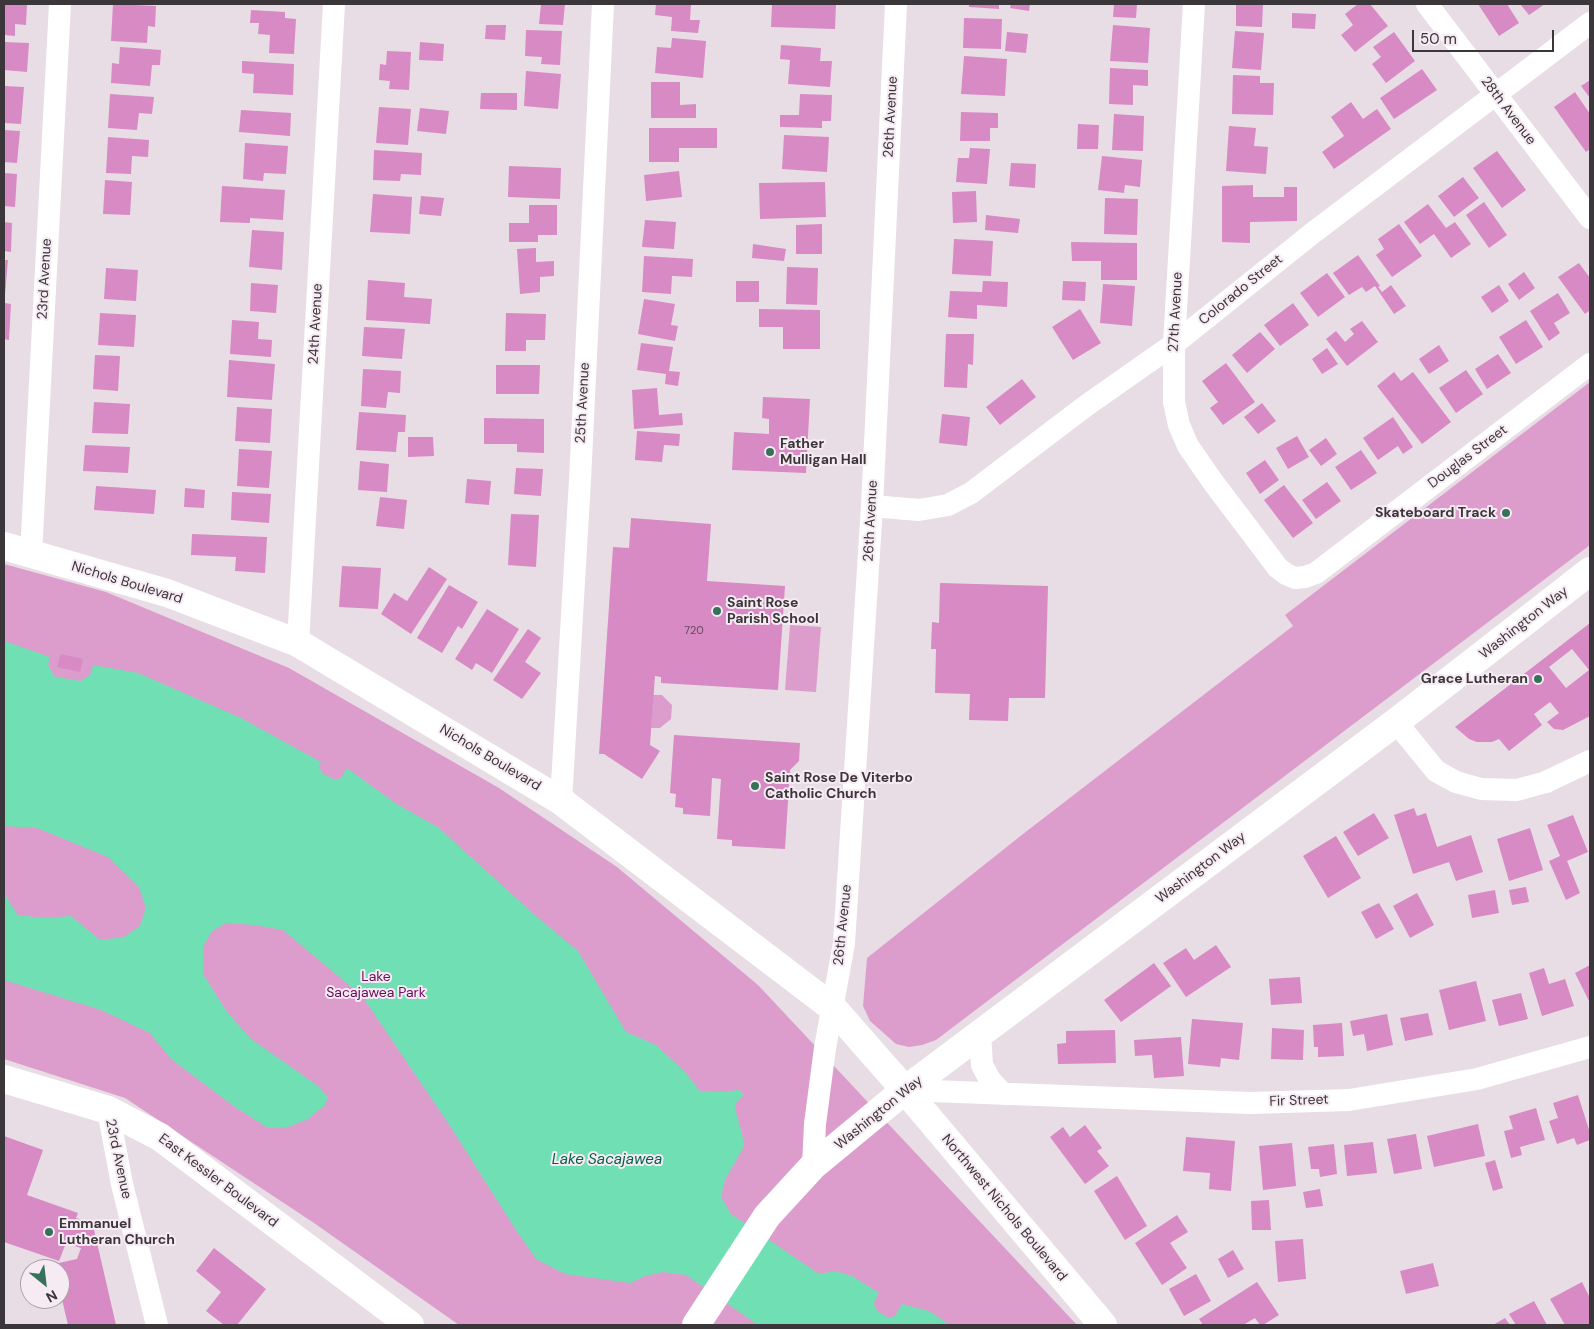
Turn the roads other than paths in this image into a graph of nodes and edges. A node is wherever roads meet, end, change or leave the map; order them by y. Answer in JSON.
{"nodes":[{"id":1,"x":60,"y":4,"type":"edge"},
{"id":2,"x":334,"y":4,"type":"edge"},
{"id":3,"x":603,"y":4,"type":"edge"},
{"id":4,"x":896,"y":4,"type":"edge"},
{"id":5,"x":1194,"y":4,"type":"edge"},
{"id":6,"x":1427,"y":4,"type":"edge"},
{"id":7,"x":1590,"y":23,"type":"edge"},
{"id":8,"x":1495,"y":95,"type":"junction"},
{"id":9,"x":1590,"y":218,"type":"edge"},
{"id":10,"x":1174,"y":344,"type":"junction"},
{"id":11,"x":1590,"y":364,"type":"edge"},
{"id":12,"x":872,"y":506,"type":"junction"},
{"id":13,"x":4,"y":546,"type":"edge"},
{"id":14,"x":31,"y":554,"type":"junction"},
{"id":15,"x":1590,"y":571,"type":"edge"},
{"id":16,"x":1295,"y":578,"type":"joint"},
{"id":17,"x":298,"y":643,"type":"junction"},
{"id":18,"x":1396,"y":722,"type":"junction"},
{"id":19,"x":1590,"y":762,"type":"edge"},
{"id":20,"x":561,"y":801,"type":"junction"},
{"id":21,"x":833,"y":1008,"type":"junction"},
{"id":22,"x":980,"y":1034,"type":"junction"},
{"id":23,"x":1590,"y":1047,"type":"edge"},
{"id":24,"x":4,"y":1079,"type":"edge"},
{"id":25,"x":905,"y":1090,"type":"junction"},
{"id":26,"x":1002,"y":1094,"type":"junction"},
{"id":27,"x":108,"y":1110,"type":"junction"},
{"id":28,"x":813,"y":1166,"type":"junction"},
{"id":29,"x":157,"y":1325,"type":"edge"},
{"id":30,"x":410,"y":1325,"type":"edge"},
{"id":31,"x":696,"y":1325,"type":"edge"},
{"id":32,"x":1104,"y":1325,"type":"edge"}],
"edges":[{"from":1,"to":14,"type":"street","name":"23rd Avenue"},
{"from":2,"to":17,"type":"street","name":"24th Avenue"},
{"from":3,"to":20,"type":"street","name":"25th Avenue"},
{"from":4,"to":12,"type":"street","name":"26th Avenue"},
{"from":5,"to":10,"type":"street","name":"27th Avenue"},
{"from":6,"to":8,"type":"street","name":"28th Avenue"},
{"from":7,"to":8,"type":"street","name":"Colorado Street"},
{"from":8,"to":9,"type":"street","name":"28th Avenue"},
{"from":8,"to":10,"type":"street","name":"Colorado Street"},
{"from":10,"to":12,"type":"street","name":"Colorado Street"},
{"from":10,"to":16,"type":"street","name":"27th Avenue"},
{"from":11,"to":16,"type":"street","name":"Douglas Street"},
{"from":12,"to":21,"type":"street","name":"26th Avenue"},
{"from":13,"to":14,"type":"main road","name":"Nichols Boulevard"},
{"from":14,"to":17,"type":"main road","name":"Nichols Boulevard"},
{"from":15,"to":18,"type":"main road","name":"Washington Way"},
{"from":17,"to":20,"type":"main road","name":"Nichols Boulevard"},
{"from":18,"to":19,"type":"street"},
{"from":18,"to":22,"type":"main road","name":"Washington Way"},
{"from":20,"to":21,"type":"main road","name":"Nichols Boulevard"},
{"from":21,"to":25,"type":"main road","name":"Nichols Boulevard"},
{"from":21,"to":28,"type":"street","name":"Washington Way"},
{"from":22,"to":25,"type":"main road","name":"Washington Way"},
{"from":22,"to":26,"type":"street"},
{"from":23,"to":26,"type":"street","name":"Fir Street"},
{"from":24,"to":27,"type":"main road","name":"East Kessler Boulevard"},
{"from":25,"to":26,"type":"street","name":"Fir Street"},
{"from":25,"to":28,"type":"main road","name":"Washington Way"},
{"from":25,"to":32,"type":"main road","name":"Northwest Nichols Boulevard"},
{"from":27,"to":29,"type":"street","name":"23rd Avenue"},
{"from":27,"to":30,"type":"main road","name":"East Kessler Boulevard"},
{"from":28,"to":31,"type":"main road","name":"Washington Way"}]}
